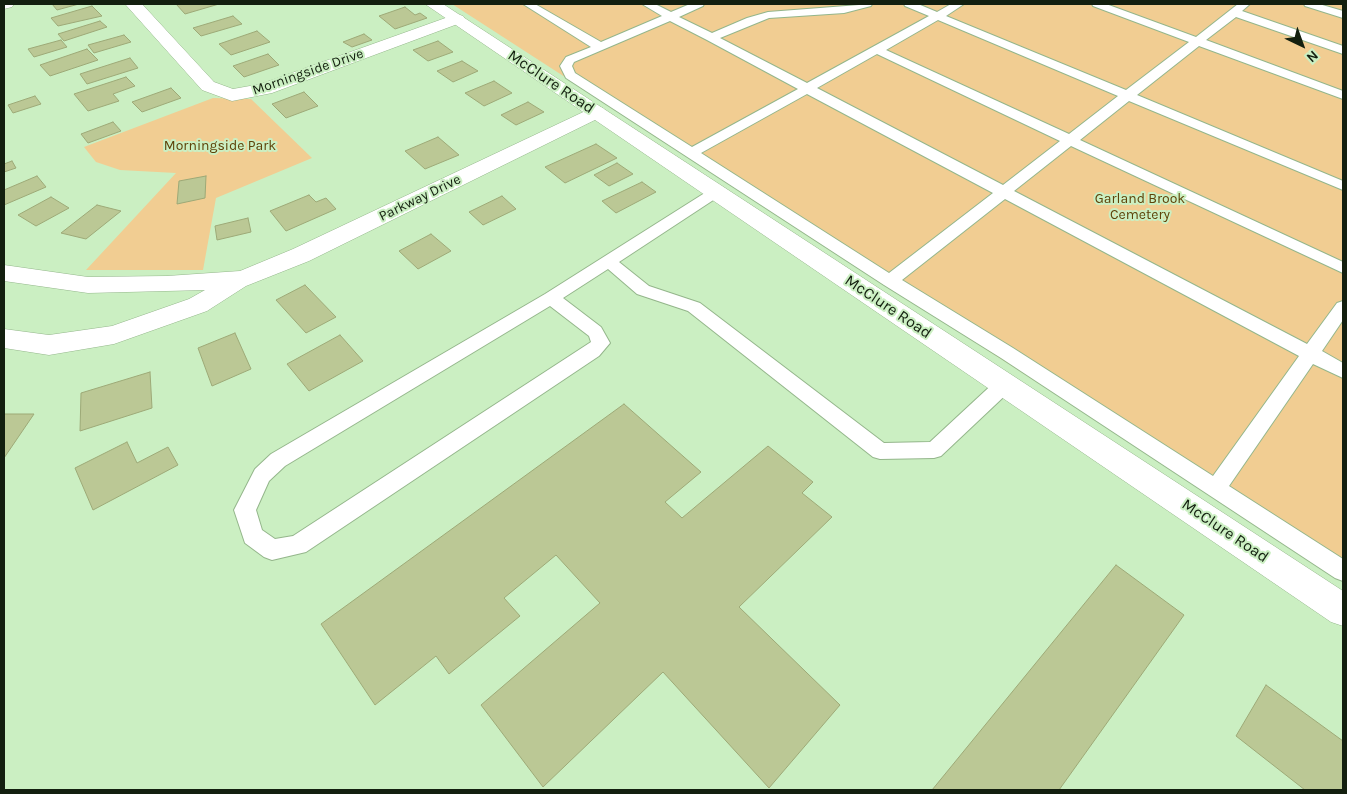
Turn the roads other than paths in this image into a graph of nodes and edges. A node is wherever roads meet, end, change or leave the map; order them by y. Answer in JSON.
{"nodes":[{"id":1,"x":133,"y":4,"type":"edge"},
{"id":2,"x":433,"y":4,"type":"edge"},
{"id":3,"x":528,"y":4,"type":"edge"},
{"id":4,"x":647,"y":4,"type":"edge"},
{"id":5,"x":699,"y":4,"type":"edge"},
{"id":6,"x":867,"y":4,"type":"edge"},
{"id":7,"x":909,"y":4,"type":"edge"},
{"id":8,"x":959,"y":4,"type":"edge"},
{"id":9,"x":1097,"y":4,"type":"edge"},
{"id":10,"x":1245,"y":4,"type":"edge"},
{"id":11,"x":1309,"y":4,"type":"edge"},
{"id":12,"x":1233,"y":12,"type":"junction"},
{"id":13,"x":1343,"y":15,"type":"edge"},
{"id":14,"x":670,"y":16,"type":"junction"},
{"id":15,"x":937,"y":16,"type":"junction"},
{"id":16,"x":456,"y":19,"type":"junction"},
{"id":17,"x":711,"y":38,"type":"junction"},
{"id":18,"x":1196,"y":41,"type":"junction"},
{"id":19,"x":600,"y":47,"type":"junction"},
{"id":20,"x":877,"y":50,"type":"junction"},
{"id":21,"x":1343,"y":50,"type":"edge"},
{"id":22,"x":807,"y":88,"type":"junction"},
{"id":23,"x":1343,"y":95,"type":"edge"},
{"id":24,"x":1127,"y":96,"type":"junction"},
{"id":25,"x":596,"y":112,"type":"junction"},
{"id":26,"x":1071,"y":140,"type":"junction"},
{"id":27,"x":691,"y":153,"type":"junction"},
{"id":28,"x":1343,"y":186,"type":"edge"},
{"id":29,"x":716,"y":192,"type":"junction"},
{"id":30,"x":1004,"y":192,"type":"junction"},
{"id":31,"x":608,"y":261,"type":"junction"},
{"id":32,"x":1343,"y":268,"type":"edge"},
{"id":33,"x":4,"y":273,"type":"edge"},
{"id":34,"x":243,"y":279,"type":"junction"},
{"id":35,"x":890,"y":281,"type":"junction"},
{"id":36,"x":551,"y":298,"type":"junction"},
{"id":37,"x":1343,"y":307,"type":"edge"},
{"id":38,"x":4,"y":339,"type":"edge"},
{"id":39,"x":1311,"y":354,"type":"junction"},
{"id":40,"x":1343,"y":371,"type":"edge"},
{"id":41,"x":1005,"y":384,"type":"junction"},
{"id":42,"x":1216,"y":489,"type":"junction"},
{"id":43,"x":1343,"y":571,"type":"edge"},
{"id":44,"x":1343,"y":610,"type":"edge"}],
"edges":[{"from":1,"to":16,"type":"street","name":"Morningside Drive"},
{"from":2,"to":16,"type":"street","name":"McClure Road"},
{"from":3,"to":19,"type":"lane"},
{"from":4,"to":14,"type":"lane"},
{"from":5,"to":14,"type":"lane"},
{"from":6,"to":17,"type":"lane"},
{"from":7,"to":15,"type":"lane"},
{"from":8,"to":15,"type":"lane"},
{"from":9,"to":18,"type":"lane"},
{"from":10,"to":12,"type":"lane"},
{"from":11,"to":13,"type":"lane"},
{"from":12,"to":18,"type":"lane"},
{"from":12,"to":21,"type":"lane"},
{"from":14,"to":17,"type":"lane"},
{"from":14,"to":19,"type":"lane"},
{"from":15,"to":20,"type":"lane"},
{"from":15,"to":24,"type":"lane"},
{"from":16,"to":25,"type":"street","name":"McClure Road"},
{"from":17,"to":22,"type":"lane"},
{"from":18,"to":23,"type":"lane"},
{"from":18,"to":24,"type":"lane"},
{"from":19,"to":27,"type":"lane"},
{"from":20,"to":22,"type":"lane"},
{"from":20,"to":26,"type":"lane"},
{"from":22,"to":27,"type":"lane"},
{"from":22,"to":30,"type":"lane"},
{"from":24,"to":26,"type":"lane"},
{"from":24,"to":28,"type":"lane"},
{"from":25,"to":29,"type":"street","name":"McClure Road"},
{"from":25,"to":34,"type":"street","name":"Parkway Drive"},
{"from":26,"to":30,"type":"lane"},
{"from":26,"to":32,"type":"lane"},
{"from":27,"to":35,"type":"lane"},
{"from":29,"to":31,"type":"lane"},
{"from":29,"to":41,"type":"street","name":"McClure Road"},
{"from":30,"to":35,"type":"lane"},
{"from":30,"to":39,"type":"lane"},
{"from":31,"to":36,"type":"lane"},
{"from":31,"to":41,"type":"lane"},
{"from":33,"to":34,"type":"street","name":"Parkway Drive"},
{"from":34,"to":38,"type":"street","name":"Parkway Drive"},
{"from":35,"to":42,"type":"lane"},
{"from":36,"to":36,"type":"lane"},
{"from":37,"to":39,"type":"lane"},
{"from":39,"to":40,"type":"lane"},
{"from":39,"to":42,"type":"lane"},
{"from":41,"to":44,"type":"street","name":"McClure Road"},
{"from":42,"to":43,"type":"lane"}]}
